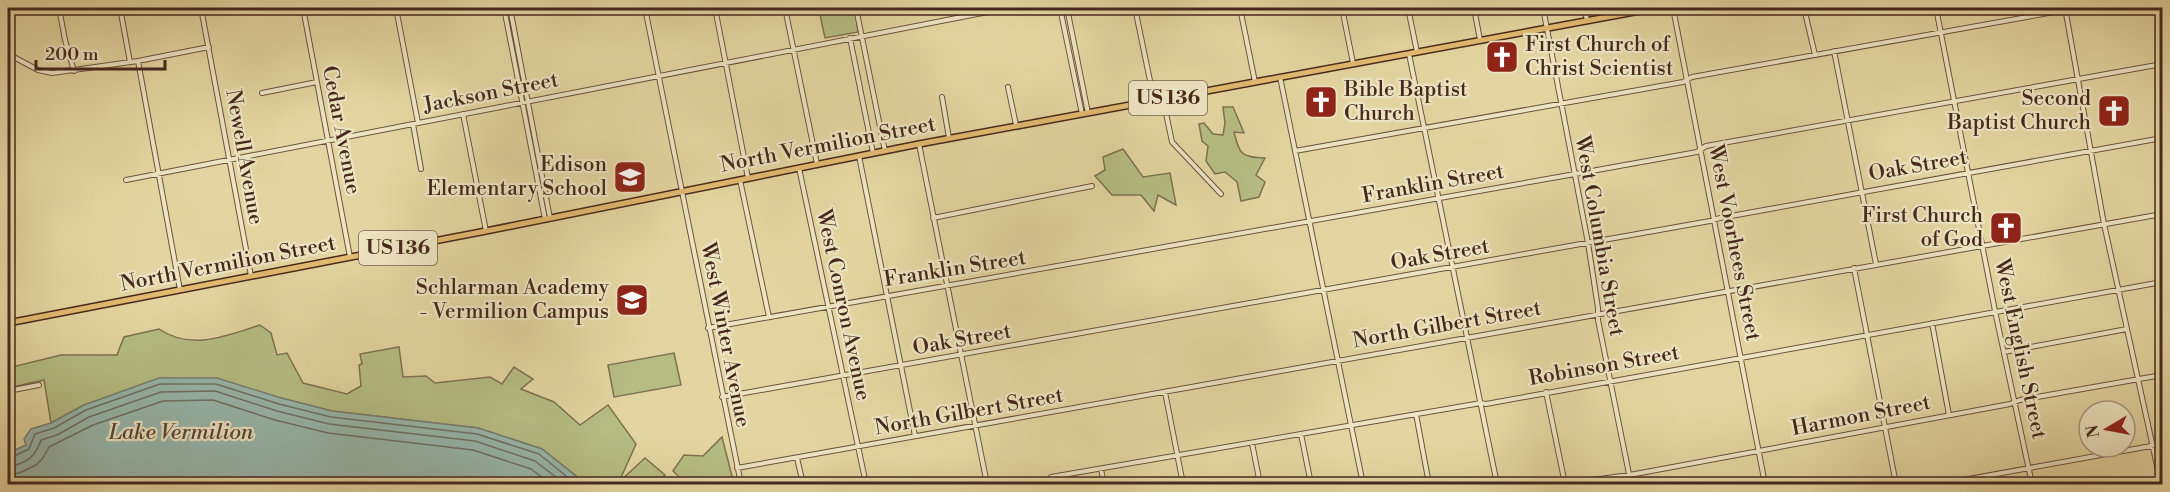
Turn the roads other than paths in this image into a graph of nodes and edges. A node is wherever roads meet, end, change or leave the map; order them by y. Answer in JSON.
{"nodes":[{"id":1,"x":59,"y":8,"type":"edge"},
{"id":2,"x":120,"y":8,"type":"edge"},
{"id":3,"x":201,"y":8,"type":"edge"},
{"id":4,"x":303,"y":8,"type":"edge"},
{"id":5,"x":409,"y":8,"type":"edge"},
{"id":6,"x":504,"y":8,"type":"edge"},
{"id":7,"x":510,"y":8,"type":"edge"},
{"id":8,"x":645,"y":8,"type":"edge"},
{"id":9,"x":715,"y":8,"type":"edge"},
{"id":10,"x":785,"y":8,"type":"edge"},
{"id":11,"x":856,"y":8,"type":"edge"},
{"id":12,"x":1008,"y":8,"type":"edge"},
{"id":13,"x":1060,"y":8,"type":"edge"},
{"id":14,"x":1067,"y":8,"type":"edge"},
{"id":15,"x":1135,"y":8,"type":"edge"},
{"id":16,"x":1240,"y":8,"type":"edge"},
{"id":17,"x":1342,"y":8,"type":"edge"},
{"id":18,"x":1408,"y":8,"type":"edge"},
{"id":19,"x":1474,"y":8,"type":"edge"},
{"id":20,"x":1543,"y":8,"type":"edge"},
{"id":21,"x":1584,"y":8,"type":"edge"},
{"id":22,"x":1656,"y":8,"type":"edge"},
{"id":23,"x":1673,"y":8,"type":"edge"},
{"id":24,"x":1804,"y":8,"type":"edge"},
{"id":25,"x":1936,"y":8,"type":"edge"},
{"id":26,"x":2077,"y":8,"type":"edge"},
{"id":27,"x":396,"y":9,"type":"edge"},
{"id":28,"x":2065,"y":9,"type":"edge"},
{"id":29,"x":1587,"y":20,"type":"junction"},
{"id":30,"x":1547,"y":28,"type":"junction"},
{"id":31,"x":511,"y":29,"type":"junction"},
{"id":32,"x":1941,"y":32,"type":"junction"},
{"id":33,"x":862,"y":36,"type":"junction"},
{"id":34,"x":850,"y":38,"type":"junction"},
{"id":35,"x":1480,"y":40,"type":"junction"},
{"id":36,"x":209,"y":47,"type":"junction"},
{"id":37,"x":794,"y":49,"type":"junction"},
{"id":38,"x":1834,"y":51,"type":"junction"},
{"id":39,"x":1417,"y":52,"type":"junction"},
{"id":40,"x":1409,"y":53,"type":"junction"},
{"id":41,"x":8,"y":54,"type":"edge"},
{"id":42,"x":1815,"y":55,"type":"junction"},
{"id":43,"x":138,"y":61,"type":"junction"},
{"id":44,"x":130,"y":62,"type":"junction"},
{"id":45,"x":725,"y":63,"type":"junction"},
{"id":46,"x":1353,"y":63,"type":"junction"},
{"id":47,"x":2163,"y":63,"type":"edge"},
{"id":48,"x":518,"y":64,"type":"junction"},
{"id":49,"x":74,"y":71,"type":"junction"},
{"id":50,"x":658,"y":75,"type":"junction"},
{"id":51,"x":1280,"y":76,"type":"junction"},
{"id":52,"x":2078,"y":79,"type":"junction"},
{"id":53,"x":1687,"y":80,"type":"junction"},
{"id":54,"x":317,"y":82,"type":"junction"},
{"id":55,"x":1255,"y":82,"type":"junction"},
{"id":56,"x":1008,"y":87,"type":"dead end"},
{"id":57,"x":262,"y":93,"type":"dead end"},
{"id":58,"x":942,"y":97,"type":"dead end"},
{"id":59,"x":1163,"y":99,"type":"junction"},
{"id":60,"x":1154,"y":100,"type":"junction"},
{"id":61,"x":528,"y":101,"type":"junction"},
{"id":62,"x":1955,"y":101,"type":"junction"},
{"id":63,"x":522,"y":102,"type":"junction"},
{"id":64,"x":1561,"y":104,"type":"junction"},
{"id":65,"x":1085,"y":113,"type":"junction"},
{"id":66,"x":463,"y":114,"type":"junction"},
{"id":67,"x":1847,"y":120,"type":"junction"},
{"id":68,"x":418,"y":123,"type":"junction"},
{"id":69,"x":413,"y":124,"type":"junction"},
{"id":70,"x":1016,"y":125,"type":"junction"},
{"id":71,"x":1425,"y":128,"type":"junction"},
{"id":72,"x":949,"y":138,"type":"junction"},
{"id":73,"x":2163,"y":138,"type":"edge"},
{"id":74,"x":328,"y":141,"type":"junction"},
{"id":75,"x":919,"y":144,"type":"junction"},
{"id":76,"x":1701,"y":149,"type":"junction"},
{"id":77,"x":885,"y":151,"type":"junction"},
{"id":78,"x":1295,"y":151,"type":"junction"},
{"id":79,"x":2091,"y":151,"type":"junction"},
{"id":80,"x":873,"y":153,"type":"junction"},
{"id":81,"x":859,"y":156,"type":"junction"},
{"id":82,"x":229,"y":161,"type":"junction"},
{"id":83,"x":817,"y":164,"type":"junction"},
{"id":84,"x":799,"y":167,"type":"junction"},
{"id":85,"x":421,"y":169,"type":"dead end"},
{"id":86,"x":538,"y":171,"type":"junction"},
{"id":87,"x":1969,"y":172,"type":"junction"},
{"id":88,"x":159,"y":174,"type":"junction"},
{"id":89,"x":1575,"y":174,"type":"junction"},
{"id":90,"x":748,"y":177,"type":"junction"},
{"id":91,"x":740,"y":179,"type":"junction"},
{"id":92,"x":126,"y":180,"type":"dead end"},
{"id":93,"x":1092,"y":186,"type":"dead end"},
{"id":94,"x":681,"y":191,"type":"junction"},
{"id":95,"x":1861,"y":192,"type":"junction"},
{"id":96,"x":1221,"y":194,"type":"dead end"},
{"id":97,"x":1439,"y":198,"type":"junction"},
{"id":98,"x":2163,"y":214,"type":"edge"},
{"id":99,"x":547,"y":218,"type":"junction"},
{"id":100,"x":933,"y":218,"type":"junction"},
{"id":101,"x":1714,"y":220,"type":"junction"},
{"id":102,"x":1309,"y":221,"type":"junction"},
{"id":103,"x":2104,"y":224,"type":"junction"},
{"id":104,"x":486,"y":231,"type":"junction"},
{"id":105,"x":1588,"y":243,"type":"junction"},
{"id":106,"x":1983,"y":244,"type":"junction"},
{"id":107,"x":350,"y":257,"type":"junction"},
{"id":108,"x":1876,"y":264,"type":"junction"},
{"id":109,"x":1453,"y":268,"type":"junction"},
{"id":110,"x":1854,"y":268,"type":"junction"},
{"id":111,"x":251,"y":276,"type":"junction"},
{"id":112,"x":2163,"y":282,"type":"edge"},
{"id":113,"x":946,"y":285,"type":"junction"},
{"id":114,"x":2118,"y":290,"type":"junction"},
{"id":115,"x":180,"y":291,"type":"junction"},
{"id":116,"x":1324,"y":291,"type":"junction"},
{"id":117,"x":1728,"y":291,"type":"junction"},
{"id":118,"x":887,"y":295,"type":"junction"},
{"id":119,"x":828,"y":306,"type":"junction"},
{"id":120,"x":1995,"y":311,"type":"junction"},
{"id":121,"x":1598,"y":314,"type":"junction"},
{"id":122,"x":769,"y":317,"type":"junction"},
{"id":123,"x":8,"y":323,"type":"edge"},
{"id":124,"x":1932,"y":323,"type":"junction"},
{"id":125,"x":708,"y":328,"type":"junction"},
{"id":126,"x":2127,"y":329,"type":"junction"},
{"id":127,"x":1867,"y":335,"type":"junction"},
{"id":128,"x":1467,"y":337,"type":"junction"},
{"id":129,"x":2004,"y":352,"type":"junction"},
{"id":130,"x":961,"y":356,"type":"junction"},
{"id":131,"x":1741,"y":358,"type":"junction"},
{"id":132,"x":1338,"y":360,"type":"junction"},
{"id":133,"x":902,"y":366,"type":"junction"},
{"id":134,"x":2163,"y":375,"type":"edge"},
{"id":135,"x":842,"y":376,"type":"junction"},
{"id":136,"x":1610,"y":380,"type":"junction"},
{"id":137,"x":2138,"y":380,"type":"junction"},
{"id":138,"x":39,"y":385,"type":"dead end"},
{"id":139,"x":8,"y":391,"type":"edge"},
{"id":140,"x":1165,"y":392,"type":"junction"},
{"id":141,"x":1546,"y":392,"type":"junction"},
{"id":142,"x":722,"y":397,"type":"junction"},
{"id":143,"x":2015,"y":402,"type":"junction"},
{"id":144,"x":1480,"y":403,"type":"junction"},
{"id":145,"x":1416,"y":414,"type":"junction"},
{"id":146,"x":1949,"y":415,"type":"junction"},
{"id":147,"x":975,"y":425,"type":"junction"},
{"id":148,"x":1350,"y":425,"type":"junction"},
{"id":149,"x":1885,"y":427,"type":"junction"},
{"id":150,"x":1301,"y":434,"type":"junction"},
{"id":151,"x":915,"y":436,"type":"junction"},
{"id":152,"x":1252,"y":443,"type":"junction"},
{"id":153,"x":2163,"y":444,"type":"edge"},
{"id":154,"x":2153,"y":445,"type":"junction"},
{"id":155,"x":857,"y":447,"type":"junction"},
{"id":156,"x":1759,"y":451,"type":"junction"},
{"id":157,"x":1177,"y":456,"type":"junction"},
{"id":158,"x":797,"y":458,"type":"junction"},
{"id":159,"x":737,"y":468,"type":"junction"},
{"id":160,"x":2029,"y":468,"type":"junction"},
{"id":161,"x":1101,"y":469,"type":"junction"},
{"id":162,"x":1629,"y":475,"type":"junction"},
{"id":163,"x":741,"y":484,"type":"edge"},
{"id":164,"x":803,"y":484,"type":"edge"},
{"id":165,"x":866,"y":484,"type":"edge"},
{"id":166,"x":987,"y":484,"type":"edge"},
{"id":167,"x":1052,"y":484,"type":"edge"},
{"id":168,"x":1104,"y":484,"type":"edge"},
{"id":169,"x":1183,"y":484,"type":"edge"},
{"id":170,"x":1260,"y":484,"type":"edge"},
{"id":171,"x":1311,"y":484,"type":"edge"},
{"id":172,"x":1363,"y":484,"type":"edge"},
{"id":173,"x":1429,"y":484,"type":"edge"},
{"id":174,"x":1497,"y":484,"type":"edge"},
{"id":175,"x":1565,"y":484,"type":"edge"},
{"id":176,"x":1631,"y":484,"type":"edge"},
{"id":177,"x":1765,"y":484,"type":"edge"},
{"id":178,"x":1896,"y":484,"type":"edge"},
{"id":179,"x":1941,"y":484,"type":"edge"},
{"id":180,"x":2032,"y":484,"type":"edge"},
{"id":181,"x":2161,"y":484,"type":"edge"}],
"edges":[{"from":1,"to":49,"type":"street"},
{"from":2,"to":44,"type":"street"},
{"from":3,"to":36,"type":"street","name":"Newell Avenue"},
{"from":4,"to":54,"type":"street","name":"Cedar Avenue"},
{"from":5,"to":27,"type":"street"},
{"from":6,"to":31,"type":"street"},
{"from":7,"to":31,"type":"street"},
{"from":8,"to":50,"type":"street","name":"West Winter Avenue"},
{"from":9,"to":45,"type":"street"},
{"from":10,"to":37,"type":"street"},
{"from":11,"to":33,"type":"street"},
{"from":12,"to":33,"type":"street","name":"Jackson Street"},
{"from":13,"to":65,"type":"street"},
{"from":14,"to":65,"type":"street"},
{"from":15,"to":60,"type":"street"},
{"from":16,"to":55,"type":"street"},
{"from":17,"to":46,"type":"street"},
{"from":18,"to":39,"type":"street"},
{"from":19,"to":35,"type":"street"},
{"from":20,"to":30,"type":"street","name":"West Columbia Street"},
{"from":21,"to":29,"type":"street"},
{"from":22,"to":29,"type":"main road","name":"North Vermilion Street","number":"US 136"},
{"from":23,"to":53,"type":"street","name":"West Voorhees Street"},
{"from":24,"to":42,"type":"street"},
{"from":25,"to":32,"type":"street","name":"West English Street"},
{"from":26,"to":28,"type":"street"},
{"from":27,"to":68,"type":"street"},
{"from":28,"to":32,"type":"street"},
{"from":28,"to":52,"type":"street"},
{"from":29,"to":30,"type":"main road","name":"North Vermilion Street","number":"US 136"},
{"from":30,"to":35,"type":"main road","name":"North Vermilion Street","number":"US 136"},
{"from":30,"to":64,"type":"street","name":"West Columbia Street"},
{"from":31,"to":48,"type":"street"},
{"from":32,"to":38,"type":"street"},
{"from":32,"to":62,"type":"street","name":"West English Street"},
{"from":33,"to":34,"type":"street","name":"Jackson Street"},
{"from":33,"to":77,"type":"street"},
{"from":34,"to":37,"type":"street","name":"Jackson Street"},
{"from":34,"to":80,"type":"street"},
{"from":35,"to":39,"type":"main road","name":"North Vermilion Street","number":"US 136"},
{"from":36,"to":43,"type":"street"},
{"from":36,"to":82,"type":"street","name":"Newell Avenue"},
{"from":37,"to":45,"type":"street","name":"Jackson Street"},
{"from":37,"to":83,"type":"street"},
{"from":38,"to":42,"type":"street"},
{"from":38,"to":67,"type":"street"},
{"from":39,"to":40,"type":"main road","name":"North Vermilion Street","number":"US 136"},
{"from":40,"to":46,"type":"main road","name":"North Vermilion Street","number":"US 136"},
{"from":40,"to":71,"type":"street"},
{"from":41,"to":49,"type":"street"},
{"from":42,"to":53,"type":"street"},
{"from":43,"to":44,"type":"street"},
{"from":43,"to":88,"type":"street"},
{"from":44,"to":49,"type":"street"},
{"from":45,"to":50,"type":"street","name":"Jackson Street"},
{"from":45,"to":90,"type":"street"},
{"from":46,"to":51,"type":"main road","name":"North Vermilion Street","number":"US 136"},
{"from":47,"to":52,"type":"street","name":"Franklin Street"},
{"from":48,"to":61,"type":"street"},
{"from":48,"to":63,"type":"street"},
{"from":50,"to":61,"type":"street","name":"Jackson Street"},
{"from":50,"to":94,"type":"street","name":"West Winter Avenue"},
{"from":51,"to":55,"type":"main road","name":"North Vermilion Street","number":"US 136"},
{"from":51,"to":78,"type":"street"},
{"from":52,"to":62,"type":"street","name":"Franklin Street"},
{"from":52,"to":79,"type":"street"},
{"from":53,"to":64,"type":"street"},
{"from":53,"to":76,"type":"street","name":"West Voorhees Street"},
{"from":54,"to":57,"type":"street"},
{"from":54,"to":74,"type":"street","name":"Cedar Avenue"},
{"from":55,"to":59,"type":"main road","name":"North Vermilion Street","number":"US 136"},
{"from":56,"to":70,"type":"street"},
{"from":58,"to":72,"type":"street"},
{"from":59,"to":60,"type":"main road","name":"North Vermilion Street","number":"US 136"},
{"from":59,"to":96,"type":"street"},
{"from":60,"to":65,"type":"main road","name":"North Vermilion Street","number":"US 136"},
{"from":61,"to":63,"type":"street","name":"Jackson Street"},
{"from":61,"to":86,"type":"street"},
{"from":62,"to":67,"type":"street","name":"Franklin Street"},
{"from":62,"to":87,"type":"street","name":"West English Street"},
{"from":63,"to":66,"type":"street","name":"Jackson Street"},
{"from":63,"to":86,"type":"street"},
{"from":64,"to":71,"type":"street"},
{"from":64,"to":89,"type":"street","name":"West Columbia Street"},
{"from":65,"to":70,"type":"main road","name":"North Vermilion Street","number":"US 136"},
{"from":66,"to":68,"type":"street","name":"Jackson Street"},
{"from":66,"to":104,"type":"street"},
{"from":67,"to":76,"type":"street","name":"Franklin Street"},
{"from":67,"to":95,"type":"street"},
{"from":68,"to":69,"type":"street","name":"Jackson Street"},
{"from":69,"to":74,"type":"street","name":"Jackson Street"},
{"from":69,"to":85,"type":"street"},
{"from":70,"to":72,"type":"main road","name":"North Vermilion Street","number":"US 136"},
{"from":71,"to":78,"type":"street"},
{"from":71,"to":97,"type":"street"},
{"from":72,"to":75,"type":"main road","name":"North Vermilion Street","number":"US 136"},
{"from":73,"to":79,"type":"street","name":"Oak Street"},
{"from":74,"to":82,"type":"street","name":"Jackson Street"},
{"from":74,"to":107,"type":"street","name":"Cedar Avenue"},
{"from":75,"to":77,"type":"main road","name":"North Vermilion Street","number":"US 136"},
{"from":75,"to":100,"type":"street"},
{"from":76,"to":89,"type":"street","name":"Franklin Street"},
{"from":76,"to":101,"type":"street","name":"West Voorhees Street"},
{"from":77,"to":80,"type":"main road","name":"North Vermilion Street","number":"US 136"},
{"from":78,"to":102,"type":"street"},
{"from":79,"to":87,"type":"street","name":"Oak Street"},
{"from":79,"to":103,"type":"street"},
{"from":80,"to":81,"type":"main road","name":"North Vermilion Street","number":"US 136"},
{"from":81,"to":83,"type":"main road","name":"North Vermilion Street","number":"US 136"},
{"from":81,"to":118,"type":"street"},
{"from":82,"to":88,"type":"street","name":"Jackson Street"},
{"from":82,"to":111,"type":"street","name":"Newell Avenue"},
{"from":83,"to":84,"type":"main road","name":"North Vermilion Street","number":"US 136"},
{"from":84,"to":90,"type":"main road","name":"North Vermilion Street","number":"US 136"},
{"from":84,"to":119,"type":"street","name":"West Conron Avenue"},
{"from":86,"to":99,"type":"street"},
{"from":87,"to":95,"type":"street","name":"Oak Street"},
{"from":87,"to":106,"type":"street","name":"West English Street"},
{"from":88,"to":92,"type":"street","name":"Jackson Street"},
{"from":88,"to":115,"type":"street"},
{"from":89,"to":97,"type":"street","name":"Franklin Street"},
{"from":89,"to":105,"type":"street","name":"West Columbia Street"},
{"from":90,"to":91,"type":"main road","name":"North Vermilion Street","number":"US 136"},
{"from":91,"to":94,"type":"main road","name":"North Vermilion Street","number":"US 136"},
{"from":91,"to":122,"type":"street"},
{"from":93,"to":100,"type":"street"},
{"from":94,"to":99,"type":"main road","name":"North Vermilion Street","number":"US 136"},
{"from":94,"to":125,"type":"street","name":"West Winter Avenue"},
{"from":95,"to":101,"type":"street","name":"Oak Street"},
{"from":95,"to":108,"type":"street"},
{"from":97,"to":102,"type":"street","name":"Franklin Street"},
{"from":97,"to":109,"type":"street"},
{"from":98,"to":103,"type":"street","name":"North Gilbert Street"},
{"from":99,"to":104,"type":"main road","name":"North Vermilion Street","number":"US 136"},
{"from":100,"to":113,"type":"street"},
{"from":101,"to":105,"type":"street","name":"Oak Street"},
{"from":101,"to":117,"type":"street","name":"West Voorhees Street"},
{"from":102,"to":113,"type":"street","name":"Franklin Street"},
{"from":102,"to":116,"type":"street"},
{"from":103,"to":106,"type":"street","name":"North Gilbert Street"},
{"from":103,"to":114,"type":"street"},
{"from":104,"to":107,"type":"main road","name":"North Vermilion Street","number":"US 136"},
{"from":105,"to":109,"type":"street","name":"Oak Street"},
{"from":105,"to":121,"type":"street","name":"West Columbia Street"},
{"from":106,"to":108,"type":"street","name":"North Gilbert Street"},
{"from":106,"to":120,"type":"street","name":"West English Street"},
{"from":107,"to":111,"type":"main road","name":"North Vermilion Street","number":"US 136"},
{"from":108,"to":110,"type":"street","name":"North Gilbert Street"},
{"from":109,"to":116,"type":"street","name":"Oak Street"},
{"from":109,"to":128,"type":"street"},
{"from":110,"to":117,"type":"street","name":"North Gilbert Street"},
{"from":110,"to":127,"type":"street"},
{"from":111,"to":115,"type":"main road","name":"North Vermilion Street","number":"US 136"},
{"from":112,"to":114,"type":"street","name":"Robinson Street"},
{"from":113,"to":118,"type":"street","name":"Franklin Street"},
{"from":113,"to":130,"type":"street"},
{"from":114,"to":120,"type":"street","name":"Robinson Street"},
{"from":114,"to":126,"type":"street"},
{"from":115,"to":123,"type":"main road","name":"North Vermilion Street","number":"US 136"},
{"from":116,"to":130,"type":"street","name":"Oak Street"},
{"from":116,"to":132,"type":"street"},
{"from":117,"to":121,"type":"street","name":"North Gilbert Street"},
{"from":117,"to":131,"type":"street","name":"West Voorhees Street"},
{"from":118,"to":119,"type":"street","name":"Franklin Street"},
{"from":118,"to":133,"type":"street"},
{"from":119,"to":122,"type":"street","name":"Franklin Street"},
{"from":119,"to":135,"type":"street","name":"West Conron Avenue"},
{"from":120,"to":124,"type":"street","name":"Robinson Street"},
{"from":120,"to":129,"type":"street","name":"West English Street"},
{"from":121,"to":128,"type":"street","name":"North Gilbert Street"},
{"from":121,"to":136,"type":"street","name":"West Columbia Street"},
{"from":122,"to":125,"type":"street","name":"Franklin Street"},
{"from":124,"to":127,"type":"street","name":"Robinson Street"},
{"from":124,"to":146,"type":"street"},
{"from":125,"to":142,"type":"street","name":"West Winter Avenue"},
{"from":126,"to":129,"type":"street"},
{"from":126,"to":137,"type":"street"},
{"from":127,"to":131,"type":"street","name":"Robinson Street"},
{"from":127,"to":149,"type":"street"},
{"from":128,"to":132,"type":"street","name":"North Gilbert Street"},
{"from":128,"to":144,"type":"street"},
{"from":129,"to":143,"type":"street","name":"West English Street"},
{"from":130,"to":133,"type":"street","name":"Oak Street"},
{"from":130,"to":147,"type":"street"},
{"from":131,"to":136,"type":"street","name":"Robinson Street"},
{"from":131,"to":156,"type":"street","name":"West Voorhees Street"},
{"from":132,"to":140,"type":"street","name":"North Gilbert Street"},
{"from":132,"to":148,"type":"street"},
{"from":133,"to":135,"type":"street","name":"Oak Street"},
{"from":133,"to":151,"type":"street"},
{"from":134,"to":137,"type":"street","name":"Harmon Street"},
{"from":135,"to":142,"type":"street","name":"Oak Street"},
{"from":135,"to":155,"type":"street","name":"West Conron Avenue"},
{"from":136,"to":141,"type":"street","name":"Robinson Street"},
{"from":136,"to":162,"type":"street","name":"West Columbia Street"},
{"from":137,"to":143,"type":"street","name":"Harmon Street"},
{"from":137,"to":154,"type":"street"},
{"from":138,"to":139,"type":"street"},
{"from":140,"to":147,"type":"street","name":"North Gilbert Street"},
{"from":140,"to":157,"type":"street"},
{"from":141,"to":144,"type":"street","name":"Robinson Street"},
{"from":141,"to":175,"type":"street"},
{"from":142,"to":159,"type":"street","name":"West Winter Avenue"},
{"from":143,"to":146,"type":"street","name":"Harmon Street"},
{"from":143,"to":160,"type":"street","name":"West English Street"},
{"from":144,"to":145,"type":"street","name":"Robinson Street"},
{"from":144,"to":174,"type":"street"},
{"from":145,"to":148,"type":"street","name":"Robinson Street"},
{"from":145,"to":173,"type":"street"},
{"from":146,"to":149,"type":"street","name":"Harmon Street"},
{"from":147,"to":151,"type":"street","name":"North Gilbert Street"},
{"from":147,"to":166,"type":"street"},
{"from":148,"to":150,"type":"street","name":"Robinson Street"},
{"from":148,"to":172,"type":"street"},
{"from":149,"to":156,"type":"street","name":"Harmon Street"},
{"from":149,"to":178,"type":"street"},
{"from":150,"to":152,"type":"street","name":"Robinson Street"},
{"from":150,"to":171,"type":"street"},
{"from":151,"to":155,"type":"street","name":"North Gilbert Street"},
{"from":152,"to":157,"type":"street","name":"Robinson Street"},
{"from":152,"to":170,"type":"street"},
{"from":153,"to":154,"type":"street"},
{"from":154,"to":160,"type":"street"},
{"from":154,"to":181,"type":"street"},
{"from":155,"to":158,"type":"street","name":"North Gilbert Street"},
{"from":155,"to":165,"type":"street","name":"West Conron Avenue"},
{"from":156,"to":162,"type":"street","name":"Harmon Street"},
{"from":156,"to":177,"type":"street","name":"West Voorhees Street"},
{"from":157,"to":161,"type":"street","name":"Robinson Street"},
{"from":157,"to":169,"type":"street"},
{"from":158,"to":159,"type":"street","name":"North Gilbert Street"},
{"from":158,"to":164,"type":"street"},
{"from":159,"to":163,"type":"street","name":"West Winter Avenue"},
{"from":160,"to":179,"type":"street"},
{"from":160,"to":180,"type":"street","name":"West English Street"},
{"from":161,"to":167,"type":"street","name":"Robinson Street"},
{"from":161,"to":168,"type":"street"},
{"from":162,"to":175,"type":"street","name":"Harmon Street"},
{"from":162,"to":176,"type":"street","name":"West Columbia Street"}]}
